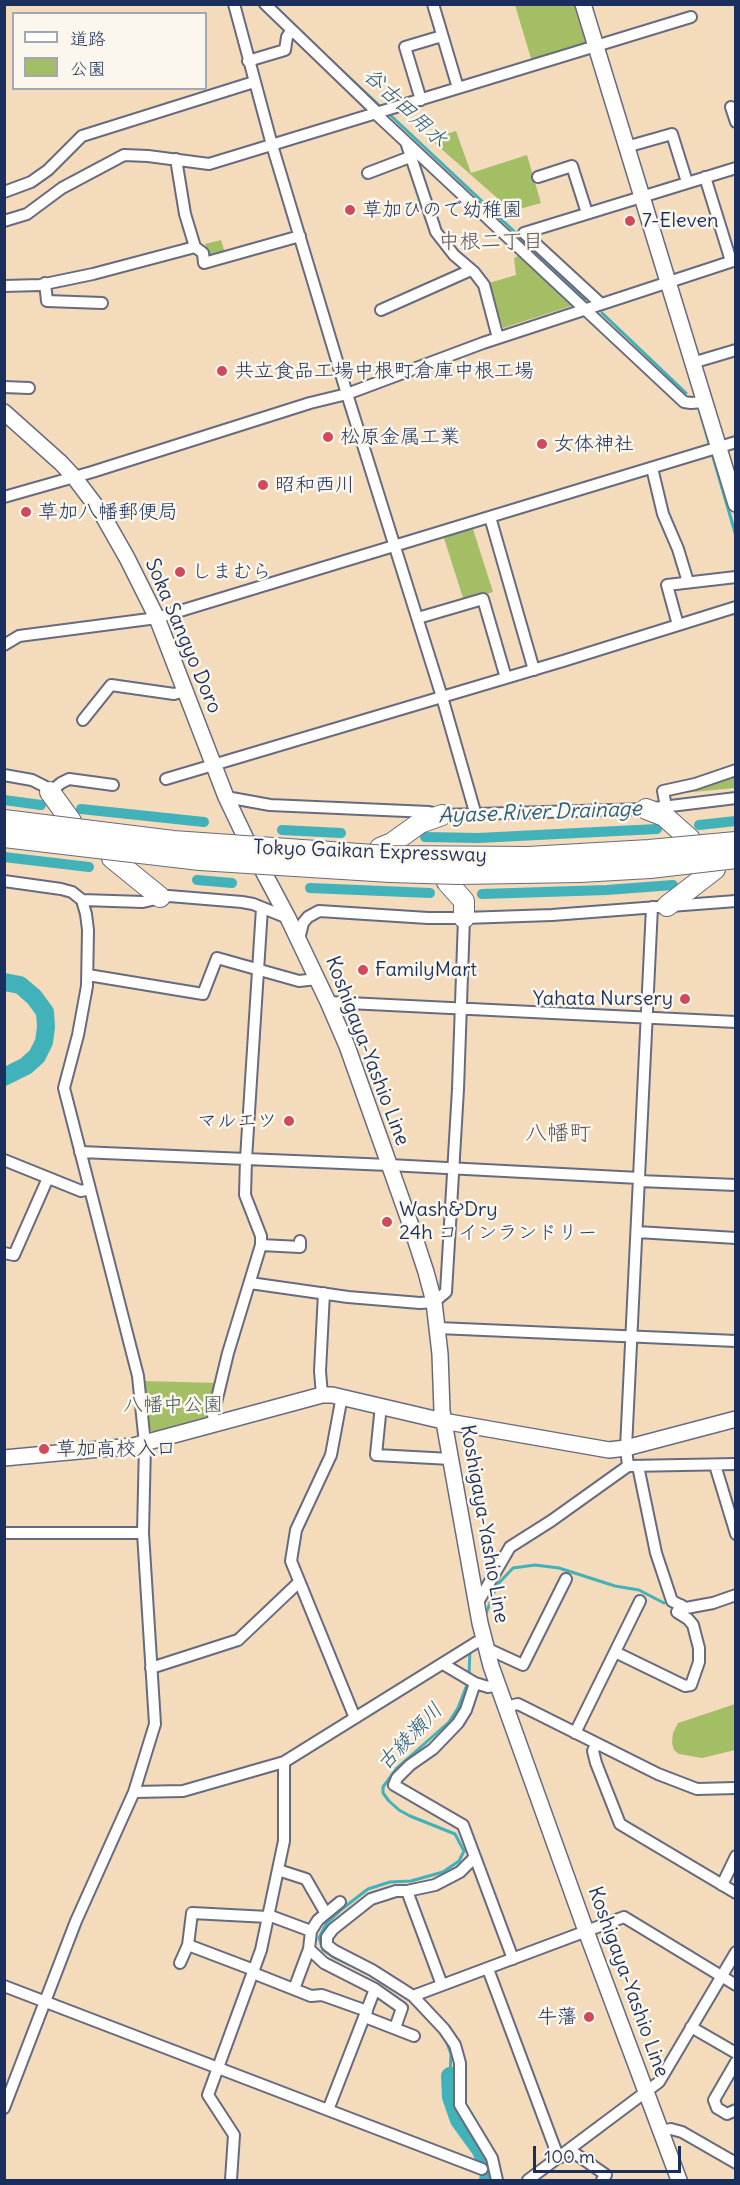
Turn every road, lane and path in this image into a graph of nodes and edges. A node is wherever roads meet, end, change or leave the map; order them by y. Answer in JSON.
{"nodes":[{"id":1,"x":234,"y":4,"type":"edge"},
{"id":2,"x":265,"y":4,"type":"edge"},
{"id":3,"x":433,"y":4,"type":"edge"},
{"id":4,"x":583,"y":4,"type":"edge"},
{"id":5,"x":691,"y":17,"type":"dead end"},
{"id":6,"x":291,"y":31,"type":"junction"},
{"id":7,"x":442,"y":36,"type":"junction"},
{"id":8,"x":596,"y":46,"type":"junction"},
{"id":9,"x":248,"y":61,"type":"junction"},
{"id":10,"x":254,"y":82,"type":"junction"},
{"id":11,"x":458,"y":88,"type":"junction"},
{"id":12,"x":420,"y":100,"type":"junction"},
{"id":13,"x":731,"y":107,"type":"dead end"},
{"id":14,"x":376,"y":113,"type":"junction"},
{"id":15,"x":735,"y":122,"type":"edge"},
{"id":16,"x":407,"y":143,"type":"junction"},
{"id":17,"x":272,"y":145,"type":"junction"},
{"id":18,"x":626,"y":147,"type":"junction"},
{"id":19,"x":410,"y":157,"type":"junction"},
{"id":20,"x":176,"y":159,"type":"junction"},
{"id":21,"x":735,"y":168,"type":"edge"},
{"id":22,"x":368,"y":173,"type":"dead end"},
{"id":23,"x":538,"y":177,"type":"dead end"},
{"id":24,"x":705,"y":177,"type":"junction"},
{"id":25,"x":687,"y":182,"type":"junction"},
{"id":26,"x":4,"y":192,"type":"edge"},
{"id":27,"x":641,"y":196,"type":"junction"},
{"id":28,"x":587,"y":213,"type":"junction"},
{"id":29,"x":4,"y":221,"type":"edge"},
{"id":30,"x":300,"y":236,"type":"junction"},
{"id":31,"x":195,"y":247,"type":"junction"},
{"id":32,"x":733,"y":261,"type":"edge"},
{"id":33,"x":471,"y":270,"type":"junction"},
{"id":34,"x":668,"y":282,"type":"junction"},
{"id":35,"x":45,"y":283,"type":"junction"},
{"id":36,"x":4,"y":286,"type":"edge"},
{"id":37,"x":102,"y":303,"type":"dead end"},
{"id":38,"x":601,"y":304,"type":"junction"},
{"id":39,"x":381,"y":310,"type":"dead end"},
{"id":40,"x":584,"y":310,"type":"junction"},
{"id":41,"x":498,"y":338,"type":"junction"},
{"id":42,"x":735,"y":350,"type":"edge"},
{"id":43,"x":692,"y":363,"type":"junction"},
{"id":44,"x":4,"y":387,"type":"edge"},
{"id":45,"x":29,"y":388,"type":"dead end"},
{"id":46,"x":347,"y":394,"type":"junction"},
{"id":47,"x":704,"y":402,"type":"junction"},
{"id":48,"x":4,"y":412,"type":"edge"},
{"id":49,"x":735,"y":442,"type":"edge"},
{"id":50,"x":718,"y":447,"type":"junction"},
{"id":51,"x":652,"y":468,"type":"junction"},
{"id":52,"x":74,"y":477,"type":"junction"},
{"id":53,"x":4,"y":497,"type":"edge"},
{"id":54,"x":735,"y":504,"type":"edge"},
{"id":55,"x":490,"y":517,"type":"junction"},
{"id":56,"x":396,"y":546,"type":"junction"},
{"id":57,"x":735,"y":577,"type":"edge"},
{"id":58,"x":688,"y":582,"type":"junction"},
{"id":59,"x":735,"y":607,"type":"edge"},
{"id":60,"x":157,"y":618,"type":"junction"},
{"id":61,"x":418,"y":618,"type":"junction"},
{"id":62,"x":678,"y":625,"type":"junction"},
{"id":63,"x":4,"y":645,"type":"edge"},
{"id":64,"x":534,"y":670,"type":"junction"},
{"id":65,"x":506,"y":678,"type":"junction"},
{"id":66,"x":184,"y":692,"type":"junction"},
{"id":67,"x":442,"y":697,"type":"junction"},
{"id":68,"x":83,"y":720,"type":"dead end"},
{"id":69,"x":213,"y":764,"type":"junction"},
{"id":70,"x":735,"y":770,"type":"edge"},
{"id":71,"x":4,"y":776,"type":"edge"},
{"id":72,"x":166,"y":779,"type":"dead end"},
{"id":73,"x":113,"y":785,"type":"dead end"},
{"id":74,"x":50,"y":792,"type":"junction"},
{"id":75,"x":226,"y":797,"type":"junction"},
{"id":76,"x":735,"y":798,"type":"edge"},
{"id":77,"x":666,"y":807,"type":"junction"},
{"id":78,"x":646,"y":810,"type":"junction"},
{"id":79,"x":4,"y":812,"type":"edge"},
{"id":80,"x":475,"y":813,"type":"junction"},
{"id":81,"x":442,"y":815,"type":"junction"},
{"id":82,"x":4,"y":820,"type":"edge"},
{"id":83,"x":70,"y":820,"type":"junction"},
{"id":84,"x":735,"y":833,"type":"edge"},
{"id":85,"x":4,"y":837,"type":"edge"},
{"id":86,"x":246,"y":839,"type":"junction"},
{"id":87,"x":690,"y":839,"type":"junction"},
{"id":88,"x":735,"y":842,"type":"edge"},
{"id":89,"x":4,"y":845,"type":"edge"},
{"id":90,"x":380,"y":848,"type":"junction"},
{"id":91,"x":112,"y":858,"type":"junction"},
{"id":92,"x":735,"y":858,"type":"edge"},
{"id":93,"x":735,"y":866,"type":"edge"},
{"id":94,"x":715,"y":869,"type":"junction"},
{"id":95,"x":264,"y":874,"type":"junction"},
{"id":96,"x":4,"y":881,"type":"edge"},
{"id":97,"x":447,"y":882,"type":"junction"},
{"id":98,"x":160,"y":897,"type":"junction"},
{"id":99,"x":82,"y":900,"type":"junction"},
{"id":100,"x":735,"y":901,"type":"edge"},
{"id":101,"x":660,"y":907,"type":"junction"},
{"id":102,"x":262,"y":908,"type":"junction"},
{"id":103,"x":288,"y":918,"type":"junction"},
{"id":104,"x":464,"y":918,"type":"junction"},
{"id":105,"x":299,"y":939,"type":"junction"},
{"id":106,"x":258,"y":970,"type":"junction"},
{"id":107,"x":88,"y":975,"type":"junction"},
{"id":108,"x":317,"y":978,"type":"junction"},
{"id":109,"x":328,"y":1002,"type":"junction"},
{"id":110,"x":460,"y":1008,"type":"junction"},
{"id":111,"x":646,"y":1017,"type":"junction"},
{"id":112,"x":735,"y":1022,"type":"edge"},
{"id":113,"x":80,"y":1152,"type":"junction"},
{"id":114,"x":246,"y":1159,"type":"junction"},
{"id":115,"x":4,"y":1160,"type":"edge"},
{"id":116,"x":389,"y":1165,"type":"junction"},
{"id":117,"x":454,"y":1168,"type":"junction"},
{"id":118,"x":48,"y":1178,"type":"junction"},
{"id":119,"x":639,"y":1179,"type":"junction"},
{"id":120,"x":735,"y":1185,"type":"edge"},
{"id":121,"x":90,"y":1189,"type":"junction"},
{"id":122,"x":637,"y":1232,"type":"junction"},
{"id":123,"x":735,"y":1238,"type":"edge"},
{"id":124,"x":300,"y":1241,"type":"dead end"},
{"id":125,"x":261,"y":1245,"type":"junction"},
{"id":126,"x":4,"y":1253,"type":"edge"},
{"id":127,"x":249,"y":1283,"type":"junction"},
{"id":128,"x":324,"y":1293,"type":"junction"},
{"id":129,"x":434,"y":1302,"type":"junction"},
{"id":130,"x":438,"y":1328,"type":"junction"},
{"id":131,"x":631,"y":1337,"type":"junction"},
{"id":132,"x":735,"y":1341,"type":"edge"},
{"id":133,"x":322,"y":1395,"type":"junction"},
{"id":134,"x":342,"y":1396,"type":"junction"},
{"id":135,"x":381,"y":1405,"type":"junction"},
{"id":136,"x":735,"y":1419,"type":"edge"},
{"id":137,"x":443,"y":1420,"type":"junction"},
{"id":138,"x":214,"y":1425,"type":"junction"},
{"id":139,"x":145,"y":1444,"type":"junction"},
{"id":140,"x":626,"y":1448,"type":"junction"},
{"id":141,"x":4,"y":1458,"type":"edge"},
{"id":142,"x":451,"y":1459,"type":"junction"},
{"id":143,"x":735,"y":1464,"type":"edge"},
{"id":144,"x":715,"y":1465,"type":"junction"},
{"id":145,"x":633,"y":1466,"type":"junction"},
{"id":146,"x":4,"y":1533,"type":"edge"},
{"id":147,"x":143,"y":1533,"type":"junction"},
{"id":148,"x":735,"y":1534,"type":"edge"},
{"id":149,"x":566,"y":1578,"type":"dead end"},
{"id":150,"x":298,"y":1582,"type":"junction"},
{"id":151,"x":735,"y":1595,"type":"edge"},
{"id":152,"x":640,"y":1601,"type":"dead end"},
{"id":153,"x":477,"y":1604,"type":"junction"},
{"id":154,"x":681,"y":1605,"type":"junction"},
{"id":155,"x":485,"y":1644,"type":"junction"},
{"id":156,"x":615,"y":1652,"type":"junction"},
{"id":157,"x":443,"y":1664,"type":"junction"},
{"id":158,"x":151,"y":1668,"type":"junction"},
{"id":159,"x":470,"y":1680,"type":"junction"},
{"id":160,"x":497,"y":1685,"type":"junction"},
{"id":161,"x":504,"y":1707,"type":"junction"},
{"id":162,"x":355,"y":1719,"type":"junction"},
{"id":163,"x":575,"y":1733,"type":"junction"},
{"id":164,"x":596,"y":1744,"type":"junction"},
{"id":165,"x":284,"y":1762,"type":"junction"},
{"id":166,"x":735,"y":1788,"type":"edge"},
{"id":167,"x":134,"y":1792,"type":"junction"},
{"id":168,"x":735,"y":1856,"type":"edge"},
{"id":169,"x":475,"y":1857,"type":"junction"},
{"id":170,"x":278,"y":1870,"type":"junction"},
{"id":171,"x":722,"y":1885,"type":"junction"},
{"id":172,"x":407,"y":1892,"type":"junction"},
{"id":173,"x":735,"y":1893,"type":"edge"},
{"id":174,"x":340,"y":1902,"type":"dead end"},
{"id":175,"x":325,"y":1912,"type":"junction"},
{"id":176,"x":268,"y":1916,"type":"junction"},
{"id":177,"x":310,"y":1930,"type":"junction"},
{"id":178,"x":586,"y":1931,"type":"junction"},
{"id":179,"x":188,"y":1945,"type":"junction"},
{"id":180,"x":309,"y":1949,"type":"junction"},
{"id":181,"x":735,"y":1952,"type":"edge"},
{"id":182,"x":513,"y":1959,"type":"junction"},
{"id":183,"x":180,"y":1963,"type":"dead end"},
{"id":184,"x":488,"y":1969,"type":"junction"},
{"id":185,"x":254,"y":1972,"type":"junction"},
{"id":186,"x":721,"y":1977,"type":"junction"},
{"id":187,"x":735,"y":1985,"type":"edge"},
{"id":188,"x":4,"y":1986,"type":"edge"},
{"id":189,"x":442,"y":1986,"type":"junction"},
{"id":190,"x":294,"y":1989,"type":"junction"},
{"id":191,"x":375,"y":1989,"type":"junction"},
{"id":192,"x":412,"y":1996,"type":"junction"},
{"id":193,"x":45,"y":2001,"type":"junction"},
{"id":194,"x":366,"y":2014,"type":"junction"},
{"id":195,"x":691,"y":2027,"type":"junction"},
{"id":196,"x":395,"y":2028,"type":"junction"},
{"id":197,"x":414,"y":2036,"type":"dead end"},
{"id":198,"x":735,"y":2053,"type":"edge"},
{"id":199,"x":735,"y":2062,"type":"edge"},
{"id":200,"x":217,"y":2067,"type":"junction"},
{"id":201,"x":647,"y":2093,"type":"junction"},
{"id":202,"x":4,"y":2108,"type":"edge"},
{"id":203,"x":328,"y":2110,"type":"junction"},
{"id":204,"x":735,"y":2110,"type":"edge"},
{"id":205,"x":661,"y":2131,"type":"junction"},
{"id":206,"x":566,"y":2154,"type":"junction"},
{"id":207,"x":735,"y":2163,"type":"edge"},
{"id":208,"x":482,"y":2169,"type":"dead end"},
{"id":209,"x":604,"y":2178,"type":"edge"},
{"id":210,"x":231,"y":2181,"type":"edge"},
{"id":211,"x":497,"y":2181,"type":"edge"},
{"id":212,"x":528,"y":2181,"type":"edge"},
{"id":213,"x":679,"y":2181,"type":"edge"}],
"edges":[{"from":1,"to":9,"type":"street"},
{"from":2,"to":6,"type":"street"},
{"from":3,"to":7,"type":"street"},
{"from":4,"to":8,"type":"main road"},
{"from":5,"to":8,"type":"street"},
{"from":6,"to":9,"type":"street"},
{"from":6,"to":14,"type":"street"},
{"from":7,"to":11,"type":"street"},
{"from":7,"to":12,"type":"street"},
{"from":8,"to":11,"type":"street"},
{"from":8,"to":18,"type":"main road"},
{"from":9,"to":10,"type":"street"},
{"from":10,"to":17,"type":"street"},
{"from":10,"to":26,"type":"street"},
{"from":11,"to":12,"type":"street"},
{"from":12,"to":14,"type":"street"},
{"from":13,"to":15,"type":"street"},
{"from":14,"to":16,"type":"street"},
{"from":14,"to":17,"type":"street"},
{"from":16,"to":19,"type":"street"},
{"from":16,"to":40,"type":"street"},
{"from":17,"to":20,"type":"street"},
{"from":17,"to":30,"type":"street"},
{"from":18,"to":25,"type":"street"},
{"from":18,"to":27,"type":"main road"},
{"from":19,"to":22,"type":"street"},
{"from":19,"to":33,"type":"street"},
{"from":20,"to":29,"type":"street"},
{"from":20,"to":31,"type":"street"},
{"from":21,"to":24,"type":"street"},
{"from":23,"to":28,"type":"street"},
{"from":24,"to":25,"type":"street"},
{"from":24,"to":32,"type":"street"},
{"from":25,"to":27,"type":"street"},
{"from":27,"to":28,"type":"street"},
{"from":27,"to":34,"type":"main road"},
{"from":28,"to":38,"type":"street"},
{"from":30,"to":31,"type":"street"},
{"from":30,"to":46,"type":"street"},
{"from":31,"to":35,"type":"street"},
{"from":32,"to":34,"type":"street"},
{"from":33,"to":39,"type":"street"},
{"from":33,"to":41,"type":"street"},
{"from":34,"to":38,"type":"street"},
{"from":34,"to":43,"type":"main road"},
{"from":35,"to":36,"type":"street"},
{"from":35,"to":37,"type":"street"},
{"from":38,"to":40,"type":"street"},
{"from":40,"to":41,"type":"street"},
{"from":40,"to":47,"type":"street"},
{"from":41,"to":46,"type":"street"},
{"from":42,"to":43,"type":"street"},
{"from":43,"to":47,"type":"main road"},
{"from":44,"to":45,"type":"street"},
{"from":46,"to":52,"type":"street"},
{"from":46,"to":56,"type":"street"},
{"from":47,"to":50,"type":"main road"},
{"from":48,"to":52,"type":"main road","name":"Soka Sangyo Doro"},
{"from":49,"to":50,"type":"street"},
{"from":50,"to":51,"type":"street"},
{"from":50,"to":54,"type":"main road"},
{"from":51,"to":55,"type":"street"},
{"from":51,"to":58,"type":"street"},
{"from":52,"to":53,"type":"street"},
{"from":52,"to":60,"type":"main road","name":"Soka Sangyo Doro"},
{"from":55,"to":56,"type":"street"},
{"from":55,"to":64,"type":"street"},
{"from":56,"to":60,"type":"street"},
{"from":56,"to":61,"type":"street"},
{"from":57,"to":58,"type":"street"},
{"from":58,"to":62,"type":"street"},
{"from":59,"to":62,"type":"street"},
{"from":60,"to":63,"type":"street"},
{"from":60,"to":66,"type":"main road","name":"Soka Sangyo Doro"},
{"from":61,"to":65,"type":"street"},
{"from":61,"to":67,"type":"street"},
{"from":62,"to":64,"type":"street"},
{"from":64,"to":65,"type":"street"},
{"from":65,"to":67,"type":"street"},
{"from":66,"to":68,"type":"street"},
{"from":66,"to":69,"type":"main road","name":"Soka Sangyo Doro"},
{"from":67,"to":69,"type":"street"},
{"from":67,"to":80,"type":"street"},
{"from":69,"to":72,"type":"street"},
{"from":69,"to":75,"type":"main road","name":"Soka Sangyo Doro"},
{"from":70,"to":77,"type":"street"},
{"from":71,"to":74,"type":"street"},
{"from":73,"to":74,"type":"street"},
{"from":74,"to":83,"type":"highway"},
{"from":75,"to":81,"type":"street"},
{"from":75,"to":86,"type":"main road","name":"Soka Sangyo Doro"},
{"from":76,"to":77,"type":"street"},
{"from":77,"to":78,"type":"street"},
{"from":78,"to":80,"type":"street"},
{"from":78,"to":87,"type":"highway"},
{"from":79,"to":83,"type":"highway"},
{"from":80,"to":81,"type":"street"},
{"from":81,"to":90,"type":"highway"},
{"from":82,"to":88,"type":"highway","name":"Tokyo Gaikan Expressway","bridge":true},
{"from":83,"to":86,"type":"highway"},
{"from":84,"to":87,"type":"highway"},
{"from":85,"to":92,"type":"highway","name":"Tokyo Gaikan Expressway","bridge":true},
{"from":86,"to":90,"type":"highway"},
{"from":86,"to":95,"type":"main road","name":"Soka Sangyo Doro"},
{"from":87,"to":90,"type":"highway"},
{"from":89,"to":91,"type":"highway"},
{"from":91,"to":95,"type":"highway"},
{"from":91,"to":98,"type":"highway"},
{"from":93,"to":94,"type":"highway"},
{"from":94,"to":97,"type":"highway"},
{"from":94,"to":101,"type":"highway"},
{"from":95,"to":97,"type":"highway"},
{"from":95,"to":103,"type":"main road","name":"Koshigaya-Yashio Line"},
{"from":96,"to":99,"type":"street"},
{"from":97,"to":104,"type":"highway"},
{"from":98,"to":99,"type":"street"},
{"from":98,"to":102,"type":"street"},
{"from":99,"to":107,"type":"street"},
{"from":100,"to":101,"type":"street"},
{"from":101,"to":104,"type":"street"},
{"from":101,"to":111,"type":"street"},
{"from":102,"to":103,"type":"street"},
{"from":102,"to":106,"type":"street"},
{"from":103,"to":105,"type":"main road","name":"Koshigaya-Yashio Line"},
{"from":104,"to":105,"type":"street"},
{"from":104,"to":110,"type":"street"},
{"from":105,"to":108,"type":"main road","name":"Koshigaya-Yashio Line"},
{"from":106,"to":107,"type":"street"},
{"from":106,"to":108,"type":"street"},
{"from":106,"to":114,"type":"street"},
{"from":107,"to":113,"type":"street"},
{"from":108,"to":109,"type":"main road","name":"Koshigaya-Yashio Line"},
{"from":109,"to":110,"type":"street"},
{"from":109,"to":116,"type":"main road","name":"Koshigaya-Yashio Line"},
{"from":110,"to":111,"type":"street"},
{"from":110,"to":117,"type":"street"},
{"from":111,"to":112,"type":"street"},
{"from":111,"to":119,"type":"street"},
{"from":113,"to":114,"type":"street"},
{"from":113,"to":121,"type":"street"},
{"from":114,"to":116,"type":"street"},
{"from":114,"to":125,"type":"street"},
{"from":115,"to":118,"type":"street"},
{"from":116,"to":117,"type":"street"},
{"from":116,"to":129,"type":"main road","name":"Koshigaya-Yashio Line"},
{"from":117,"to":119,"type":"street"},
{"from":117,"to":129,"type":"street"},
{"from":118,"to":121,"type":"street"},
{"from":118,"to":126,"type":"street"},
{"from":119,"to":120,"type":"street"},
{"from":119,"to":122,"type":"street"},
{"from":121,"to":139,"type":"street"},
{"from":122,"to":123,"type":"street"},
{"from":122,"to":131,"type":"street"},
{"from":124,"to":125,"type":"street"},
{"from":125,"to":127,"type":"street"},
{"from":127,"to":128,"type":"street"},
{"from":127,"to":138,"type":"street"},
{"from":128,"to":129,"type":"street"},
{"from":128,"to":133,"type":"street"},
{"from":129,"to":130,"type":"main road","name":"Koshigaya-Yashio Line"},
{"from":130,"to":131,"type":"street"},
{"from":130,"to":137,"type":"main road","name":"Koshigaya-Yashio Line"},
{"from":131,"to":132,"type":"street"},
{"from":131,"to":140,"type":"street"},
{"from":133,"to":134,"type":"main road"},
{"from":133,"to":138,"type":"main road"},
{"from":134,"to":135,"type":"main road"},
{"from":134,"to":150,"type":"street"},
{"from":135,"to":137,"type":"main road"},
{"from":135,"to":142,"type":"street"},
{"from":136,"to":140,"type":"main road"},
{"from":137,"to":140,"type":"main road"},
{"from":137,"to":142,"type":"main road","name":"Koshigaya-Yashio Line"},
{"from":138,"to":139,"type":"main road"},
{"from":139,"to":141,"type":"main road"},
{"from":139,"to":147,"type":"street"},
{"from":140,"to":145,"type":"street"},
{"from":142,"to":153,"type":"main road","name":"Koshigaya-Yashio Line"},
{"from":143,"to":144,"type":"street"},
{"from":144,"to":145,"type":"street"},
{"from":144,"to":148,"type":"street"},
{"from":145,"to":153,"type":"street"},
{"from":145,"to":154,"type":"street"},
{"from":146,"to":147,"type":"street"},
{"from":147,"to":158,"type":"street"},
{"from":149,"to":155,"type":"street"},
{"from":150,"to":158,"type":"street"},
{"from":150,"to":162,"type":"street"},
{"from":151,"to":154,"type":"street"},
{"from":152,"to":156,"type":"street"},
{"from":153,"to":155,"type":"main road","name":"Koshigaya-Yashio Line"},
{"from":154,"to":156,"type":"street"},
{"from":155,"to":157,"type":"street"},
{"from":155,"to":160,"type":"main road","name":"Koshigaya-Yashio Line"},
{"from":156,"to":163,"type":"street"},
{"from":157,"to":159,"type":"street"},
{"from":157,"to":162,"type":"street"},
{"from":158,"to":167,"type":"street"},
{"from":159,"to":160,"type":"street"},
{"from":159,"to":169,"type":"street"},
{"from":160,"to":161,"type":"main road","name":"Koshigaya-Yashio Line"},
{"from":161,"to":163,"type":"street"},
{"from":161,"to":178,"type":"main road","name":"Koshigaya-Yashio Line"},
{"from":162,"to":165,"type":"street"},
{"from":163,"to":164,"type":"street"},
{"from":164,"to":166,"type":"street"},
{"from":164,"to":171,"type":"street"},
{"from":165,"to":167,"type":"street"},
{"from":165,"to":170,"type":"street"},
{"from":167,"to":193,"type":"street"},
{"from":168,"to":171,"type":"street"},
{"from":169,"to":172,"type":"street"},
{"from":169,"to":182,"type":"street"},
{"from":170,"to":175,"type":"street"},
{"from":170,"to":176,"type":"street"},
{"from":171,"to":173,"type":"street"},
{"from":172,"to":189,"type":"street"},
{"from":172,"to":192,"type":"street"},
{"from":174,"to":175,"type":"street"},
{"from":175,"to":177,"type":"street"},
{"from":176,"to":177,"type":"street"},
{"from":176,"to":179,"type":"street"},
{"from":176,"to":185,"type":"street"},
{"from":177,"to":180,"type":"street"},
{"from":178,"to":182,"type":"street"},
{"from":178,"to":186,"type":"street"},
{"from":178,"to":201,"type":"main road","name":"Koshigaya-Yashio Line"},
{"from":179,"to":183,"type":"street"},
{"from":179,"to":185,"type":"street"},
{"from":180,"to":190,"type":"street"},
{"from":180,"to":191,"type":"street"},
{"from":181,"to":186,"type":"street"},
{"from":182,"to":184,"type":"street"},
{"from":184,"to":189,"type":"street"},
{"from":184,"to":206,"type":"street"},
{"from":185,"to":190,"type":"street"},
{"from":185,"to":200,"type":"street"},
{"from":186,"to":187,"type":"street"},
{"from":186,"to":195,"type":"street"},
{"from":188,"to":193,"type":"street"},
{"from":189,"to":192,"type":"street"},
{"from":190,"to":194,"type":"street"},
{"from":191,"to":194,"type":"street"},
{"from":191,"to":196,"type":"street"},
{"from":192,"to":211,"type":"street"},
{"from":193,"to":200,"type":"street"},
{"from":193,"to":202,"type":"street"},
{"from":194,"to":196,"type":"street"},
{"from":194,"to":203,"type":"street"},
{"from":195,"to":198,"type":"street"},
{"from":195,"to":201,"type":"street"},
{"from":196,"to":197,"type":"street"},
{"from":199,"to":204,"type":"street"},
{"from":200,"to":203,"type":"street"},
{"from":200,"to":210,"type":"street"},
{"from":201,"to":205,"type":"main road","name":"Koshigaya-Yashio Line"},
{"from":201,"to":206,"type":"street"},
{"from":203,"to":208,"type":"street"},
{"from":205,"to":207,"type":"street"},
{"from":205,"to":213,"type":"main road","name":"Koshigaya-Yashio Line"},
{"from":206,"to":209,"type":"street"},
{"from":206,"to":212,"type":"street"}]}
